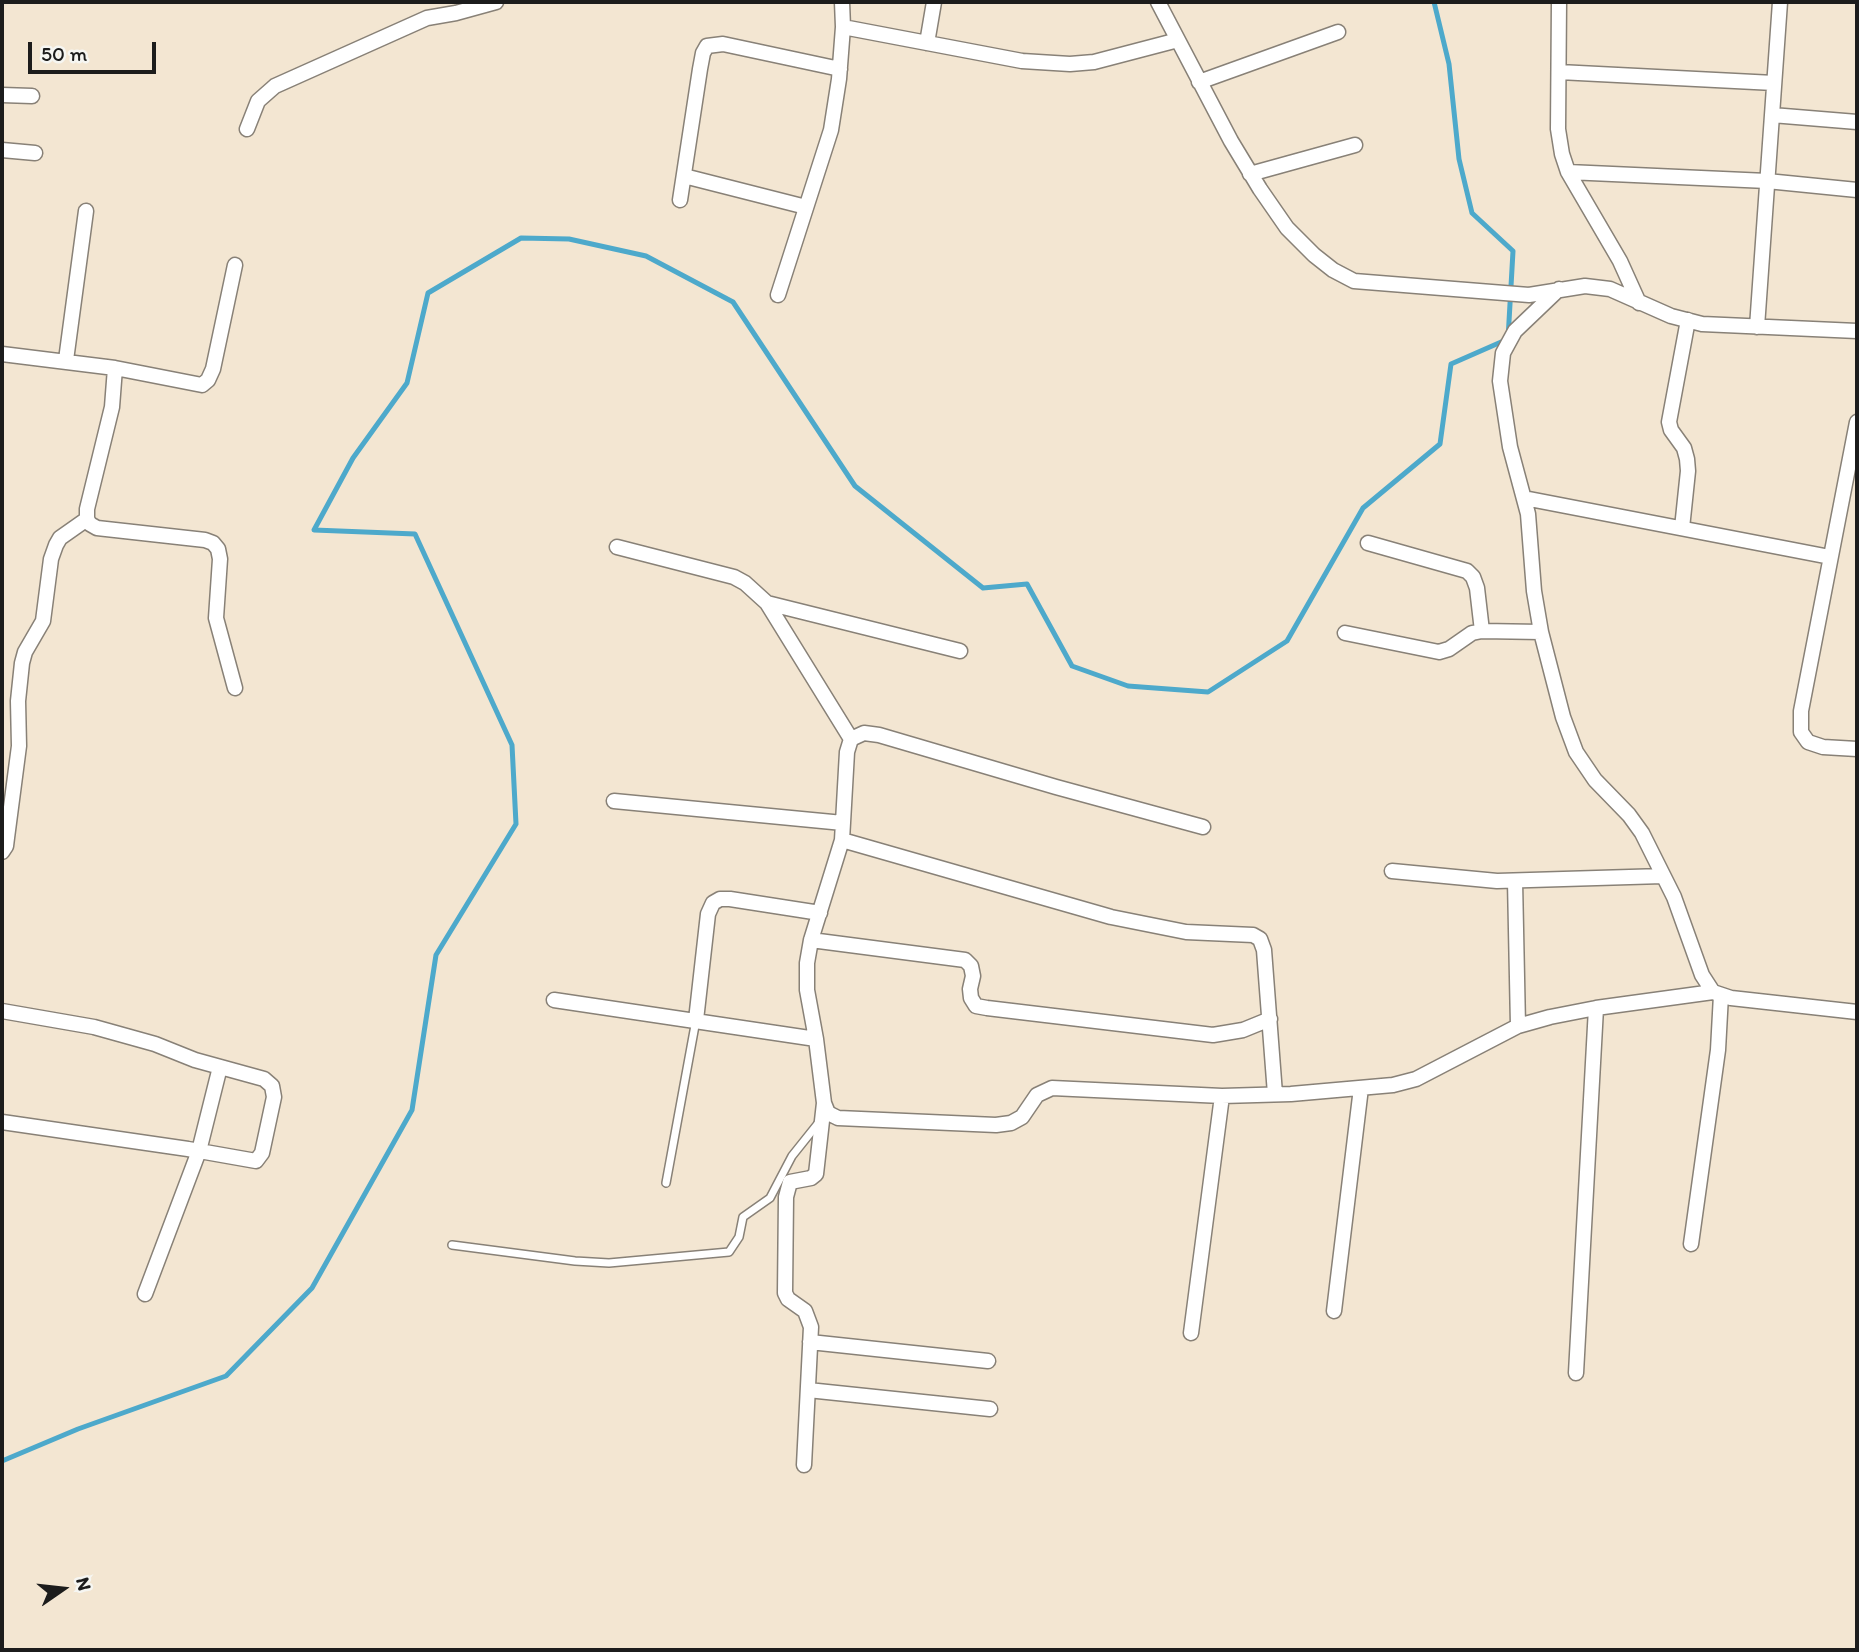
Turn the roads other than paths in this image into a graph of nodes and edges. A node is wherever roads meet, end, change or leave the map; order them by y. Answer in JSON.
{"nodes":[{"id":1,"x":496,"y":2,"type":"edge"},
{"id":2,"x":842,"y":2,"type":"edge"},
{"id":3,"x":934,"y":2,"type":"edge"},
{"id":4,"x":1158,"y":2,"type":"edge"},
{"id":5,"x":1559,"y":2,"type":"edge"},
{"id":6,"x":1780,"y":2,"type":"edge"},
{"id":7,"x":843,"y":27,"type":"junction"},
{"id":8,"x":1338,"y":32,"type":"dead end"},
{"id":9,"x":1178,"y":40,"type":"junction"},
{"id":10,"x":927,"y":43,"type":"junction"},
{"id":11,"x":840,"y":69,"type":"junction"},
{"id":12,"x":1559,"y":72,"type":"junction"},
{"id":13,"x":1199,"y":82,"type":"junction"},
{"id":14,"x":1774,"y":83,"type":"junction"},
{"id":15,"x":2,"y":95,"type":"edge"},
{"id":16,"x":32,"y":96,"type":"dead end"},
{"id":17,"x":1772,"y":115,"type":"junction"},
{"id":18,"x":1857,"y":122,"type":"edge"},
{"id":19,"x":247,"y":129,"type":"dead end"},
{"id":20,"x":1354,"y":145,"type":"dead end"},
{"id":21,"x":2,"y":150,"type":"edge"},
{"id":22,"x":34,"y":153,"type":"dead end"},
{"id":23,"x":1568,"y":172,"type":"junction"},
{"id":24,"x":1250,"y":174,"type":"junction"},
{"id":25,"x":684,"y":176,"type":"junction"},
{"id":26,"x":1768,"y":181,"type":"junction"},
{"id":27,"x":1857,"y":190,"type":"edge"},
{"id":28,"x":680,"y":200,"type":"dead end"},
{"id":29,"x":806,"y":207,"type":"junction"},
{"id":30,"x":86,"y":211,"type":"dead end"},
{"id":31,"x":235,"y":265,"type":"dead end"},
{"id":32,"x":1559,"y":289,"type":"junction"},
{"id":33,"x":778,"y":295,"type":"dead end"},
{"id":34,"x":1639,"y":303,"type":"junction"},
{"id":35,"x":1688,"y":320,"type":"junction"},
{"id":36,"x":1757,"y":327,"type":"junction"},
{"id":37,"x":1857,"y":331,"type":"edge"},
{"id":38,"x":2,"y":354,"type":"edge"},
{"id":39,"x":66,"y":360,"type":"junction"},
{"id":40,"x":115,"y":368,"type":"junction"},
{"id":41,"x":1857,"y":422,"type":"edge"},
{"id":42,"x":1524,"y":498,"type":"junction"},
{"id":43,"x":87,"y":519,"type":"junction"},
{"id":44,"x":1682,"y":528,"type":"junction"},
{"id":45,"x":1368,"y":544,"type":"dead end"},
{"id":46,"x":617,"y":547,"type":"dead end"},
{"id":47,"x":1830,"y":557,"type":"junction"},
{"id":48,"x":767,"y":603,"type":"junction"},
{"id":49,"x":1482,"y":631,"type":"junction"},
{"id":50,"x":1541,"y":632,"type":"junction"},
{"id":51,"x":1345,"y":633,"type":"dead end"},
{"id":52,"x":960,"y":651,"type":"dead end"},
{"id":53,"x":235,"y":688,"type":"dead end"},
{"id":54,"x":851,"y":739,"type":"junction"},
{"id":55,"x":1857,"y":749,"type":"edge"},
{"id":56,"x":614,"y":801,"type":"dead end"},
{"id":57,"x":844,"y":823,"type":"junction"},
{"id":58,"x":1203,"y":827,"type":"dead end"},
{"id":59,"x":842,"y":840,"type":"junction"},
{"id":60,"x":2,"y":852,"type":"edge"},
{"id":61,"x":1392,"y":871,"type":"dead end"},
{"id":62,"x":1663,"y":876,"type":"junction"},
{"id":63,"x":1515,"y":881,"type":"junction"},
{"id":64,"x":820,"y":913,"type":"junction"},
{"id":65,"x":811,"y":940,"type":"junction"},
{"id":66,"x":1717,"y":993,"type":"junction"},
{"id":67,"x":554,"y":1000,"type":"dead end"},
{"id":68,"x":1596,"y":1008,"type":"junction"},
{"id":69,"x":2,"y":1011,"type":"edge"},
{"id":70,"x":1857,"y":1012,"type":"edge"},
{"id":71,"x":1269,"y":1019,"type":"junction"},
{"id":72,"x":696,"y":1020,"type":"junction"},
{"id":73,"x":1518,"y":1026,"type":"junction"},
{"id":74,"x":816,"y":1039,"type":"junction"},
{"id":75,"x":220,"y":1067,"type":"junction"},
{"id":76,"x":1361,"y":1088,"type":"junction"},
{"id":77,"x":1276,"y":1094,"type":"junction"},
{"id":78,"x":1222,"y":1096,"type":"junction"},
{"id":79,"x":823,"y":1110,"type":"junction"},
{"id":80,"x":2,"y":1122,"type":"edge"},
{"id":81,"x":199,"y":1151,"type":"junction"},
{"id":82,"x":666,"y":1183,"type":"dead end"},
{"id":83,"x":1691,"y":1244,"type":"dead end"},
{"id":84,"x":452,"y":1245,"type":"dead end"},
{"id":85,"x":145,"y":1294,"type":"dead end"},
{"id":86,"x":1334,"y":1311,"type":"dead end"},
{"id":87,"x":1191,"y":1333,"type":"dead end"},
{"id":88,"x":810,"y":1342,"type":"junction"},
{"id":89,"x":988,"y":1360,"type":"dead end"},
{"id":90,"x":1576,"y":1373,"type":"dead end"},
{"id":91,"x":808,"y":1390,"type":"junction"},
{"id":92,"x":990,"y":1409,"type":"dead end"},
{"id":93,"x":804,"y":1465,"type":"dead end"}],
"edges":[{"from":1,"to":19,"type":"street"},
{"from":2,"to":7,"type":"street"},
{"from":3,"to":10,"type":"street"},
{"from":4,"to":9,"type":"street"},
{"from":5,"to":12,"type":"street"},
{"from":6,"to":14,"type":"street"},
{"from":7,"to":10,"type":"street"},
{"from":7,"to":11,"type":"street"},
{"from":8,"to":13,"type":"street"},
{"from":9,"to":10,"type":"street"},
{"from":9,"to":13,"type":"street"},
{"from":11,"to":25,"type":"street"},
{"from":11,"to":29,"type":"street"},
{"from":12,"to":14,"type":"street"},
{"from":12,"to":23,"type":"street"},
{"from":13,"to":24,"type":"street"},
{"from":14,"to":17,"type":"street"},
{"from":15,"to":16,"type":"street"},
{"from":17,"to":18,"type":"street"},
{"from":17,"to":26,"type":"street"},
{"from":20,"to":24,"type":"street"},
{"from":21,"to":22,"type":"street"},
{"from":23,"to":26,"type":"street"},
{"from":23,"to":34,"type":"street"},
{"from":24,"to":32,"type":"street"},
{"from":25,"to":28,"type":"street"},
{"from":25,"to":29,"type":"street"},
{"from":26,"to":27,"type":"street"},
{"from":26,"to":36,"type":"street"},
{"from":29,"to":33,"type":"street"},
{"from":30,"to":39,"type":"street"},
{"from":31,"to":40,"type":"street"},
{"from":32,"to":34,"type":"street"},
{"from":32,"to":42,"type":"street"},
{"from":34,"to":35,"type":"street"},
{"from":35,"to":36,"type":"street"},
{"from":35,"to":44,"type":"street"},
{"from":36,"to":37,"type":"street"},
{"from":38,"to":39,"type":"street"},
{"from":39,"to":40,"type":"street"},
{"from":40,"to":43,"type":"street"},
{"from":41,"to":47,"type":"street"},
{"from":42,"to":44,"type":"street"},
{"from":42,"to":50,"type":"street"},
{"from":43,"to":53,"type":"street"},
{"from":43,"to":60,"type":"street"},
{"from":44,"to":47,"type":"street"},
{"from":45,"to":49,"type":"street"},
{"from":46,"to":48,"type":"street"},
{"from":47,"to":55,"type":"street"},
{"from":48,"to":52,"type":"street"},
{"from":48,"to":54,"type":"street"},
{"from":49,"to":50,"type":"street"},
{"from":49,"to":51,"type":"street"},
{"from":50,"to":62,"type":"street"},
{"from":54,"to":57,"type":"street"},
{"from":54,"to":58,"type":"street"},
{"from":56,"to":57,"type":"street"},
{"from":57,"to":59,"type":"street"},
{"from":59,"to":64,"type":"street"},
{"from":59,"to":71,"type":"street"},
{"from":61,"to":63,"type":"street"},
{"from":62,"to":63,"type":"street"},
{"from":62,"to":66,"type":"street"},
{"from":63,"to":73,"type":"street"},
{"from":64,"to":65,"type":"street"},
{"from":64,"to":72,"type":"street"},
{"from":65,"to":71,"type":"street"},
{"from":65,"to":74,"type":"street"},
{"from":66,"to":68,"type":"street"},
{"from":66,"to":70,"type":"street"},
{"from":66,"to":83,"type":"street"},
{"from":67,"to":72,"type":"street"},
{"from":68,"to":73,"type":"street"},
{"from":68,"to":90,"type":"street"},
{"from":69,"to":75,"type":"street"},
{"from":71,"to":77,"type":"street"},
{"from":72,"to":74,"type":"street"},
{"from":72,"to":82,"type":"lane"},
{"from":73,"to":76,"type":"street"},
{"from":74,"to":79,"type":"street"},
{"from":75,"to":81,"type":"street"},
{"from":75,"to":81,"type":"street"},
{"from":76,"to":77,"type":"street"},
{"from":76,"to":86,"type":"street"},
{"from":77,"to":78,"type":"street"},
{"from":78,"to":79,"type":"street"},
{"from":78,"to":87,"type":"street"},
{"from":79,"to":84,"type":"lane"},
{"from":79,"to":88,"type":"street"},
{"from":80,"to":81,"type":"street"},
{"from":81,"to":85,"type":"street"},
{"from":88,"to":89,"type":"street"},
{"from":88,"to":91,"type":"street"},
{"from":91,"to":92,"type":"street"},
{"from":91,"to":93,"type":"street"}]}
